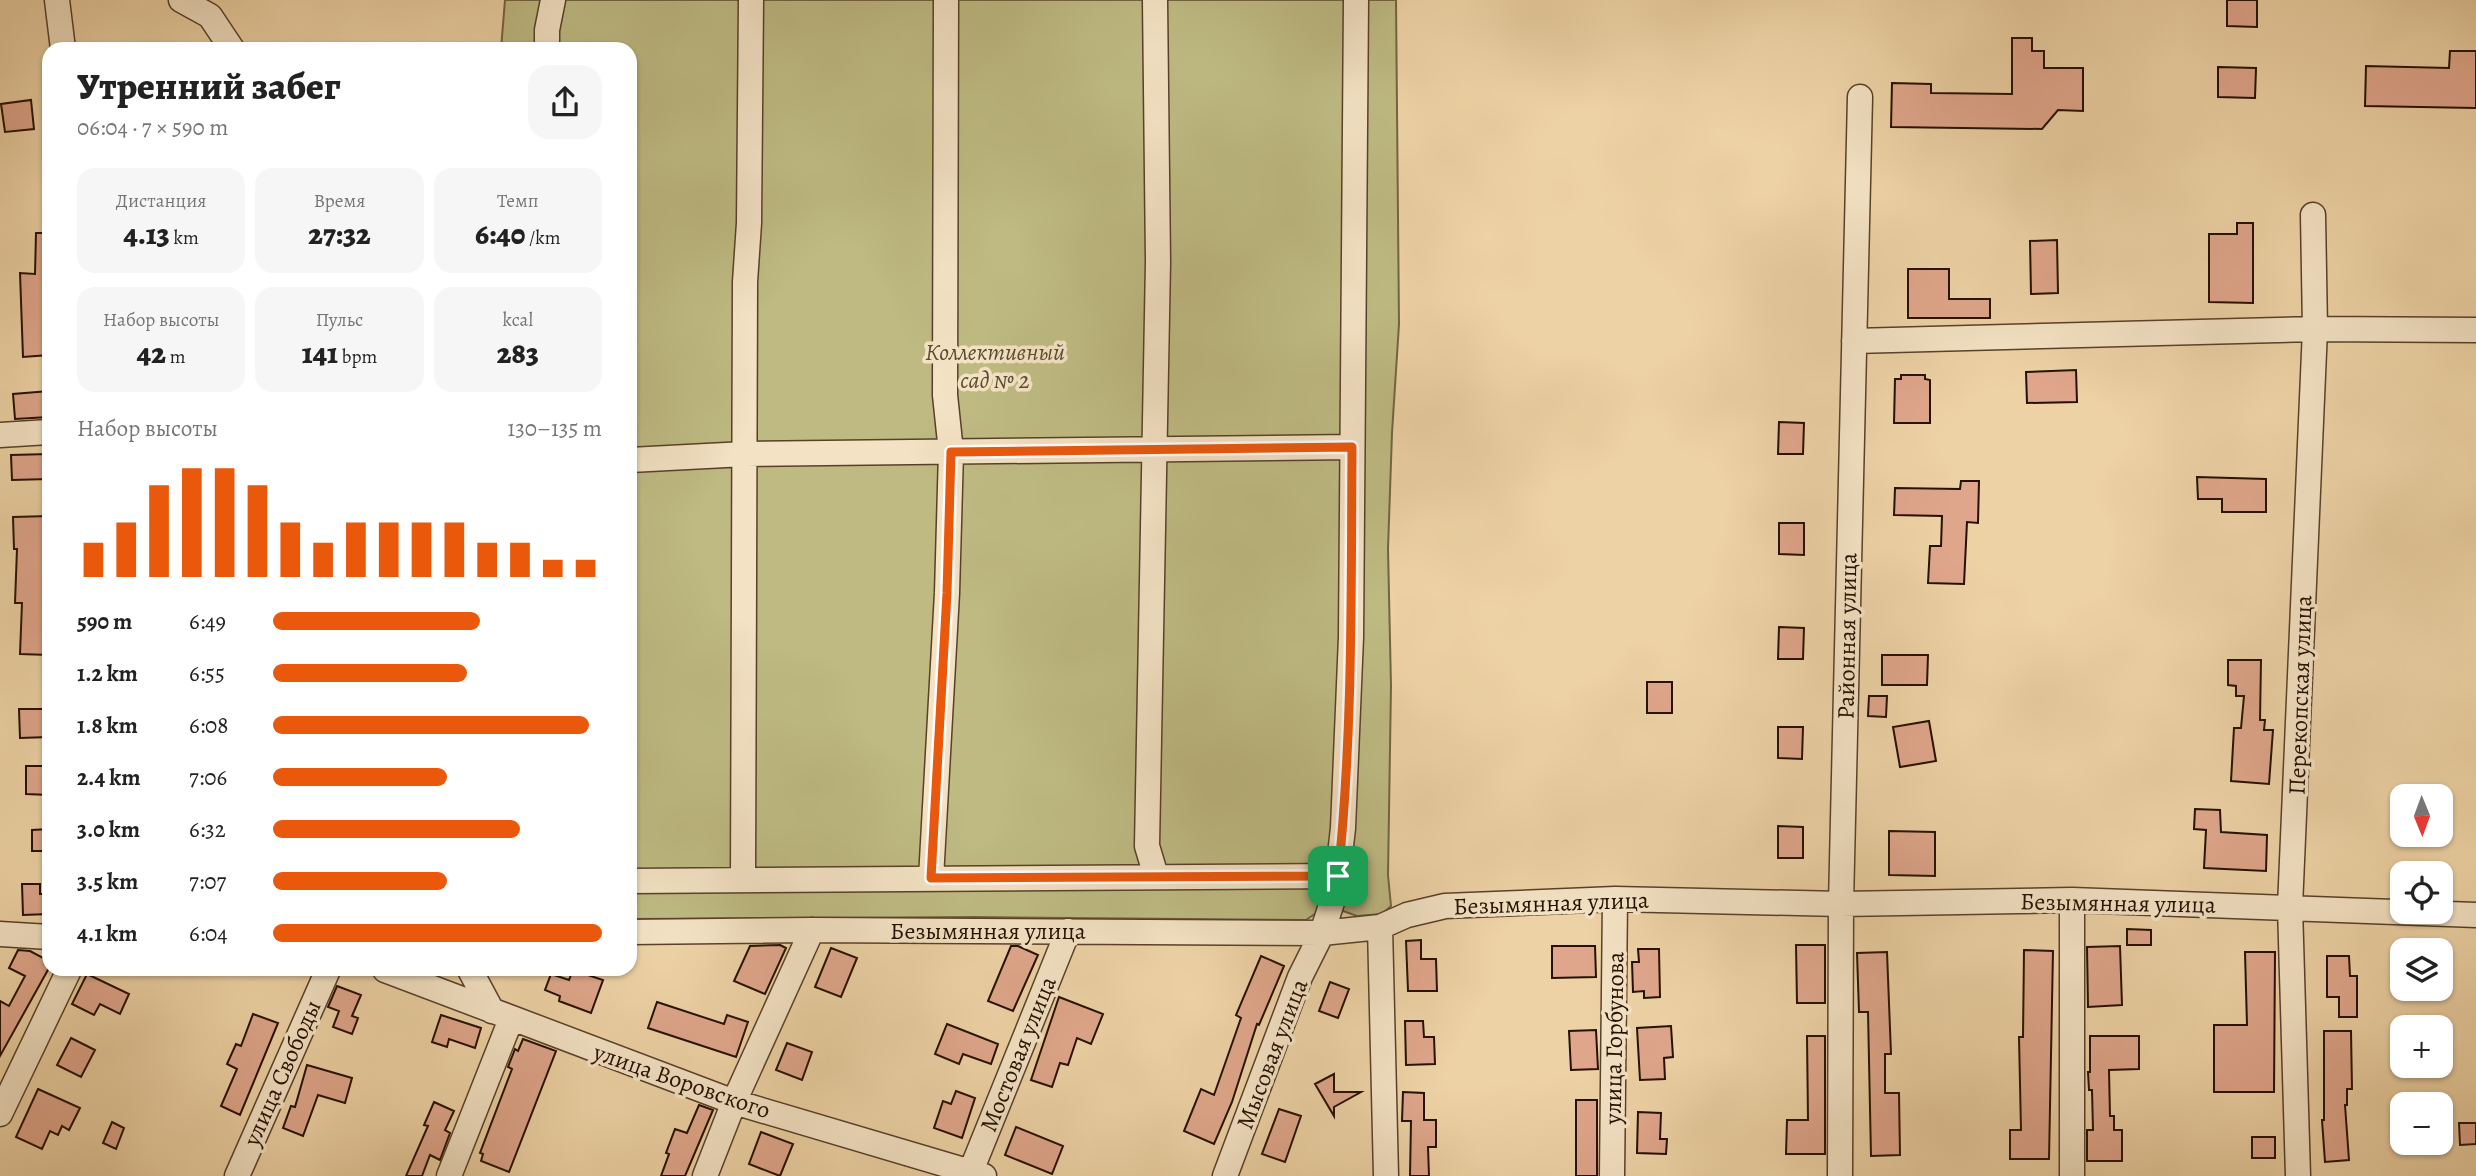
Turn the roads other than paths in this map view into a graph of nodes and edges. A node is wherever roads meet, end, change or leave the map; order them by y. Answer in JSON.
{"nodes":[{"id":1,"x":57,"y":0,"type":"edge"},
{"id":2,"x":181,"y":0,"type":"edge"},
{"id":3,"x":553,"y":0,"type":"edge"},
{"id":4,"x":751,"y":0,"type":"edge"},
{"id":5,"x":946,"y":0,"type":"edge"},
{"id":6,"x":1155,"y":0,"type":"edge"},
{"id":7,"x":1356,"y":0,"type":"edge"},
{"id":8,"x":62,"y":42,"type":"edge"},
{"id":9,"x":227,"y":42,"type":"edge"},
{"id":10,"x":547,"y":42,"type":"edge"},
{"id":11,"x":1860,"y":97,"type":"dead end"},
{"id":12,"x":2314,"y":215,"type":"dead end"},
{"id":13,"x":2315,"y":329,"type":"junction"},
{"id":14,"x":2476,"y":330,"type":"edge"},
{"id":15,"x":1854,"y":341,"type":"junction"},
{"id":16,"x":42,"y":432,"type":"edge"},
{"id":17,"x":0,"y":435,"type":"edge"},
{"id":18,"x":1352,"y":447,"type":"junction"},
{"id":19,"x":1153,"y":448,"type":"junction"},
{"id":20,"x":951,"y":452,"type":"junction"},
{"id":21,"x":745,"y":454,"type":"junction"},
{"id":22,"x":637,"y":460,"type":"edge"},
{"id":23,"x":1156,"y":876,"type":"junction"},
{"id":24,"x":1338,"y":876,"type":"junction"},
{"id":25,"x":931,"y":878,"type":"junction"},
{"id":26,"x":743,"y":879,"type":"junction"},
{"id":27,"x":637,"y":881,"type":"edge"},
{"id":28,"x":1615,"y":899,"type":"junction"},
{"id":29,"x":2072,"y":900,"type":"junction"},
{"id":30,"x":1840,"y":904,"type":"junction"},
{"id":31,"x":2290,"y":907,"type":"junction"},
{"id":32,"x":2476,"y":915,"type":"edge"},
{"id":33,"x":1380,"y":927,"type":"junction"},
{"id":34,"x":812,"y":930,"type":"junction"},
{"id":35,"x":1068,"y":931,"type":"junction"},
{"id":36,"x":637,"y":932,"type":"edge"},
{"id":37,"x":1322,"y":933,"type":"junction"},
{"id":38,"x":0,"y":934,"type":"edge"},
{"id":39,"x":42,"y":937,"type":"edge"},
{"id":40,"x":66,"y":976,"type":"edge"},
{"id":41,"x":325,"y":976,"type":"edge"},
{"id":42,"x":401,"y":976,"type":"edge"},
{"id":43,"x":474,"y":976,"type":"edge"},
{"id":44,"x":502,"y":1015,"type":"junction"},
{"id":45,"x":734,"y":1102,"type":"junction"},
{"id":46,"x":0,"y":1114,"type":"edge"},
{"id":47,"x":975,"y":1174,"type":"edge"},
{"id":48,"x":237,"y":1176,"type":"edge"},
{"id":49,"x":449,"y":1176,"type":"edge"},
{"id":50,"x":705,"y":1176,"type":"edge"},
{"id":51,"x":1226,"y":1176,"type":"edge"},
{"id":52,"x":1386,"y":1176,"type":"edge"},
{"id":53,"x":1612,"y":1176,"type":"edge"},
{"id":54,"x":1840,"y":1176,"type":"edge"},
{"id":55,"x":2072,"y":1176,"type":"edge"},
{"id":56,"x":2298,"y":1176,"type":"edge"}],
"edges":[{"from":1,"to":8,"type":"street"},
{"from":2,"to":9,"type":"street"},
{"from":3,"to":10,"type":"street"},
{"from":4,"to":21,"type":"street"},
{"from":5,"to":20,"type":"street"},
{"from":6,"to":19,"type":"street"},
{"from":7,"to":18,"type":"street","name":"Мысовая улица"},
{"from":11,"to":15,"type":"street","name":"Районная улица"},
{"from":12,"to":13,"type":"street","name":"Перекопская улица"},
{"from":13,"to":14,"type":"street"},
{"from":13,"to":15,"type":"street"},
{"from":13,"to":31,"type":"street","name":"Перекопская улица"},
{"from":15,"to":30,"type":"street","name":"Районная улица"},
{"from":16,"to":17,"type":"street"},
{"from":18,"to":19,"type":"street"},
{"from":18,"to":24,"type":"street","name":"Мысовая улица"},
{"from":19,"to":20,"type":"street"},
{"from":19,"to":23,"type":"street"},
{"from":20,"to":21,"type":"street"},
{"from":20,"to":25,"type":"street"},
{"from":21,"to":22,"type":"street"},
{"from":21,"to":26,"type":"street"},
{"from":23,"to":24,"type":"street"},
{"from":23,"to":25,"type":"street"},
{"from":24,"to":37,"type":"street","name":"Мысовая улица"},
{"from":25,"to":26,"type":"street"},
{"from":26,"to":27,"type":"street"},
{"from":28,"to":30,"type":"street","name":"Безымянная улица"},
{"from":28,"to":33,"type":"street","name":"Безымянная улица"},
{"from":28,"to":53,"type":"street","name":"улица Горбунова"},
{"from":29,"to":30,"type":"street","name":"Безымянная улица"},
{"from":29,"to":31,"type":"street","name":"Безымянная улица"},
{"from":29,"to":55,"type":"street"},
{"from":30,"to":54,"type":"street","name":"Районная улица"},
{"from":31,"to":32,"type":"street","name":"Безымянная улица"},
{"from":31,"to":56,"type":"street","name":"Перекопская улица"},
{"from":33,"to":37,"type":"street","name":"Безымянная улица"},
{"from":33,"to":52,"type":"street"},
{"from":34,"to":35,"type":"street","name":"Безымянная улица"},
{"from":34,"to":36,"type":"street","name":"Безымянная улица"},
{"from":34,"to":45,"type":"street"},
{"from":35,"to":37,"type":"street","name":"Безымянная улица"},
{"from":35,"to":47,"type":"street","name":"Мостовая улица"},
{"from":37,"to":51,"type":"street","name":"Мысовая улица"},
{"from":38,"to":39,"type":"street"},
{"from":40,"to":46,"type":"street"},
{"from":41,"to":48,"type":"street","name":"улица Свободы"},
{"from":42,"to":44,"type":"street","name":"улица Воровского"},
{"from":43,"to":44,"type":"street"},
{"from":44,"to":45,"type":"street","name":"улица Воровского"},
{"from":44,"to":49,"type":"street"},
{"from":45,"to":47,"type":"street","name":"улица Воровского"},
{"from":45,"to":50,"type":"street"}]}
